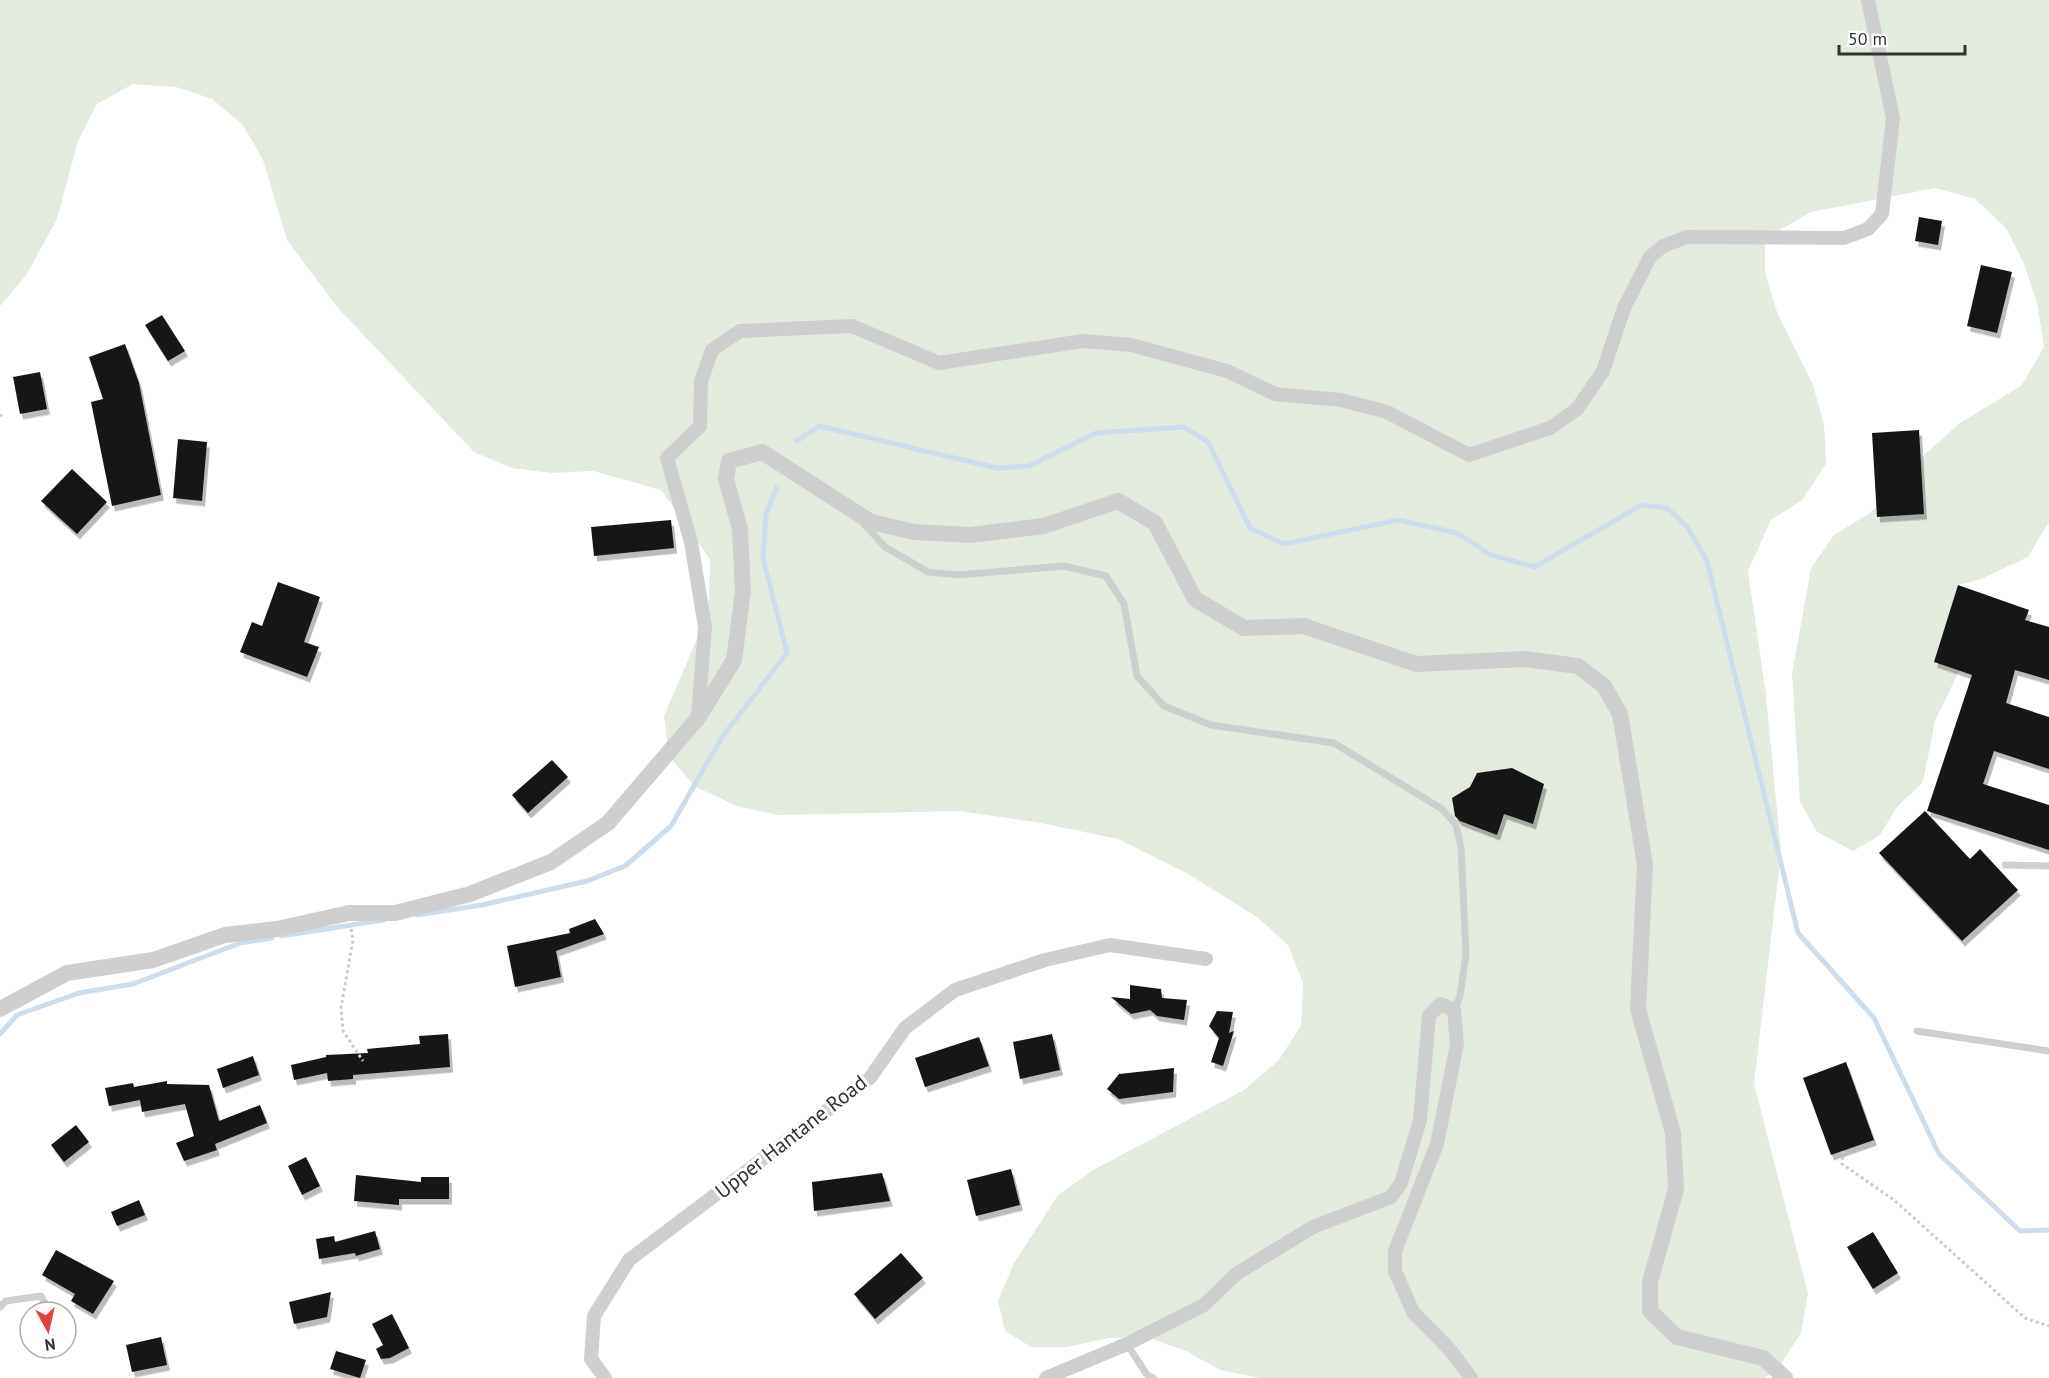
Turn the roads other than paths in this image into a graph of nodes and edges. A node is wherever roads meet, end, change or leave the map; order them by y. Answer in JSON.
{"nodes":[{"id":1,"x":1868,"y":0,"type":"edge"},
{"id":2,"x":850,"y":508,"type":"junction"},
{"id":3,"x":698,"y":718,"type":"junction"},
{"id":4,"x":2005,"y":865,"type":"dead end"},
{"id":5,"x":2049,"y":866,"type":"edge"},
{"id":6,"x":1206,"y":959,"type":"dead end"},
{"id":7,"x":0,"y":1009,"type":"edge"},
{"id":8,"x":1454,"y":1010,"type":"junction"},
{"id":9,"x":1917,"y":1031,"type":"dead end"},
{"id":10,"x":2049,"y":1051,"type":"edge"},
{"id":11,"x":43,"y":1300,"type":"edge"},
{"id":12,"x":0,"y":1307,"type":"edge"},
{"id":13,"x":1127,"y":1344,"type":"junction"},
{"id":14,"x":605,"y":1378,"type":"edge"},
{"id":15,"x":1046,"y":1378,"type":"edge"},
{"id":16,"x":1153,"y":1378,"type":"edge"},
{"id":17,"x":1471,"y":1378,"type":"edge"},
{"id":18,"x":1785,"y":1378,"type":"edge"}],
"edges":[{"from":1,"to":3,"type":"street"},
{"from":2,"to":3,"type":"street"},
{"from":2,"to":8,"type":"lane"},
{"from":2,"to":18,"type":"street"},
{"from":3,"to":7,"type":"street"},
{"from":4,"to":5,"type":"lane"},
{"from":6,"to":14,"type":"street","name":"Upper Hantane Road"},
{"from":8,"to":13,"type":"street"},
{"from":8,"to":17,"type":"street"},
{"from":9,"to":10,"type":"lane"},
{"from":11,"to":12,"type":"lane"},
{"from":13,"to":15,"type":"street"},
{"from":13,"to":16,"type":"lane"}]}
